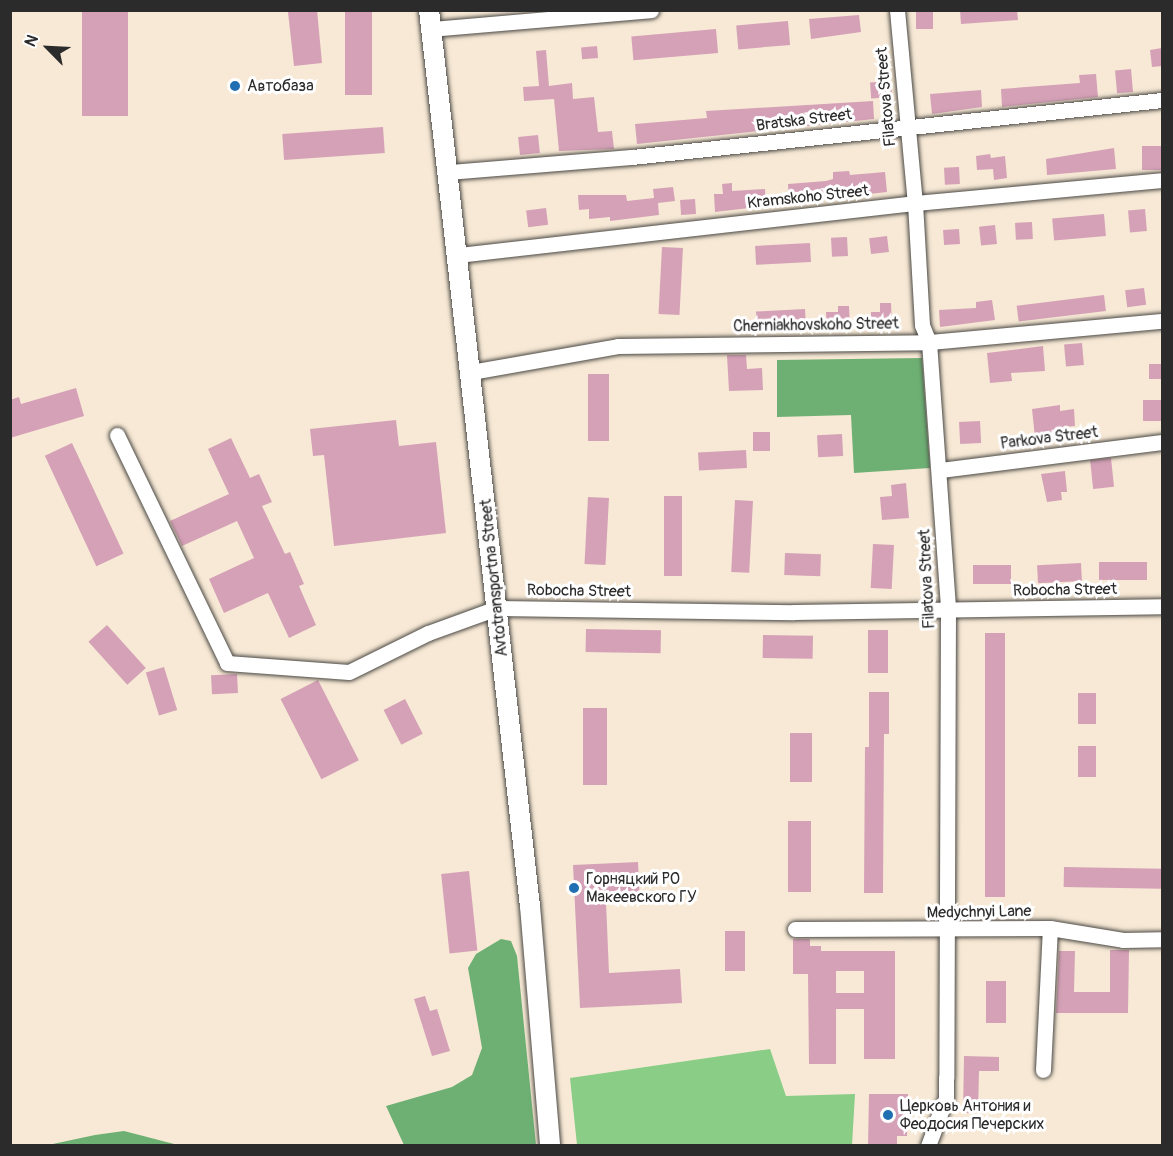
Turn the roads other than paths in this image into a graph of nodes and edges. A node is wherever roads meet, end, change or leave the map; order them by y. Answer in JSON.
{"nodes":[{"id":1,"x":651,"y":10,"type":"edge"},
{"id":2,"x":897,"y":10,"type":"edge"},
{"id":3,"x":430,"y":20,"type":"edge"},
{"id":4,"x":1162,"y":100,"type":"edge"},
{"id":5,"x":906,"y":126,"type":"junction"},
{"id":6,"x":449,"y":172,"type":"junction"},
{"id":7,"x":1162,"y":180,"type":"edge"},
{"id":8,"x":915,"y":203,"type":"junction"},
{"id":9,"x":458,"y":255,"type":"junction"},
{"id":10,"x":1162,"y":321,"type":"edge"},
{"id":11,"x":929,"y":342,"type":"junction"},
{"id":12,"x":471,"y":372,"type":"junction"},
{"id":13,"x":117,"y":435,"type":"dead end"},
{"id":14,"x":1162,"y":442,"type":"edge"},
{"id":15,"x":940,"y":470,"type":"junction"},
{"id":16,"x":1162,"y":606,"type":"edge"},
{"id":17,"x":497,"y":608,"type":"junction"},
{"id":18,"x":948,"y":609,"type":"junction"},
{"id":19,"x":1050,"y":928,"type":"junction"},
{"id":20,"x":795,"y":929,"type":"dead end"},
{"id":21,"x":946,"y":931,"type":"junction"},
{"id":22,"x":1162,"y":939,"type":"edge"},
{"id":23,"x":1043,"y":1070,"type":"dead end"},
{"id":24,"x":550,"y":1146,"type":"edge"},
{"id":25,"x":928,"y":1146,"type":"edge"}],
"edges":[{"from":1,"to":3,"type":"street"},
{"from":2,"to":5,"type":"street","name":"Filatova Street"},
{"from":3,"to":6,"type":"main road","name":"Avtotransportna Street"},
{"from":4,"to":5,"type":"street","name":"Bratska Street"},
{"from":5,"to":6,"type":"street","name":"Bratska Street"},
{"from":5,"to":8,"type":"street","name":"Filatova Street"},
{"from":6,"to":9,"type":"main road","name":"Avtotransportna Street"},
{"from":7,"to":8,"type":"street","name":"Kramskoho Street"},
{"from":8,"to":9,"type":"street","name":"Kramskoho Street"},
{"from":8,"to":11,"type":"street","name":"Filatova Street"},
{"from":9,"to":12,"type":"main road","name":"Avtotransportna Street"},
{"from":10,"to":11,"type":"street","name":"Cherniakhovskoho Street"},
{"from":11,"to":12,"type":"street","name":"Cherniakhovskoho Street"},
{"from":11,"to":15,"type":"street","name":"Filatova Street"},
{"from":12,"to":17,"type":"main road","name":"Avtotransportna Street"},
{"from":13,"to":17,"type":"street","name":"Robocha Street"},
{"from":14,"to":15,"type":"street","name":"Parkova Street"},
{"from":15,"to":18,"type":"street","name":"Filatova Street"},
{"from":16,"to":18,"type":"street","name":"Robocha Street"},
{"from":17,"to":18,"type":"street","name":"Robocha Street"},
{"from":17,"to":24,"type":"main road","name":"Avtotransportna Street"},
{"from":18,"to":21,"type":"street","name":"Filatova Street"},
{"from":19,"to":21,"type":"street","name":"Medychnyi Lane"},
{"from":19,"to":22,"type":"street","name":"Medychnyi Lane"},
{"from":19,"to":23,"type":"street"},
{"from":20,"to":21,"type":"street","name":"Medychnyi Lane"},
{"from":21,"to":25,"type":"street","name":"Filatova Street"}]}
